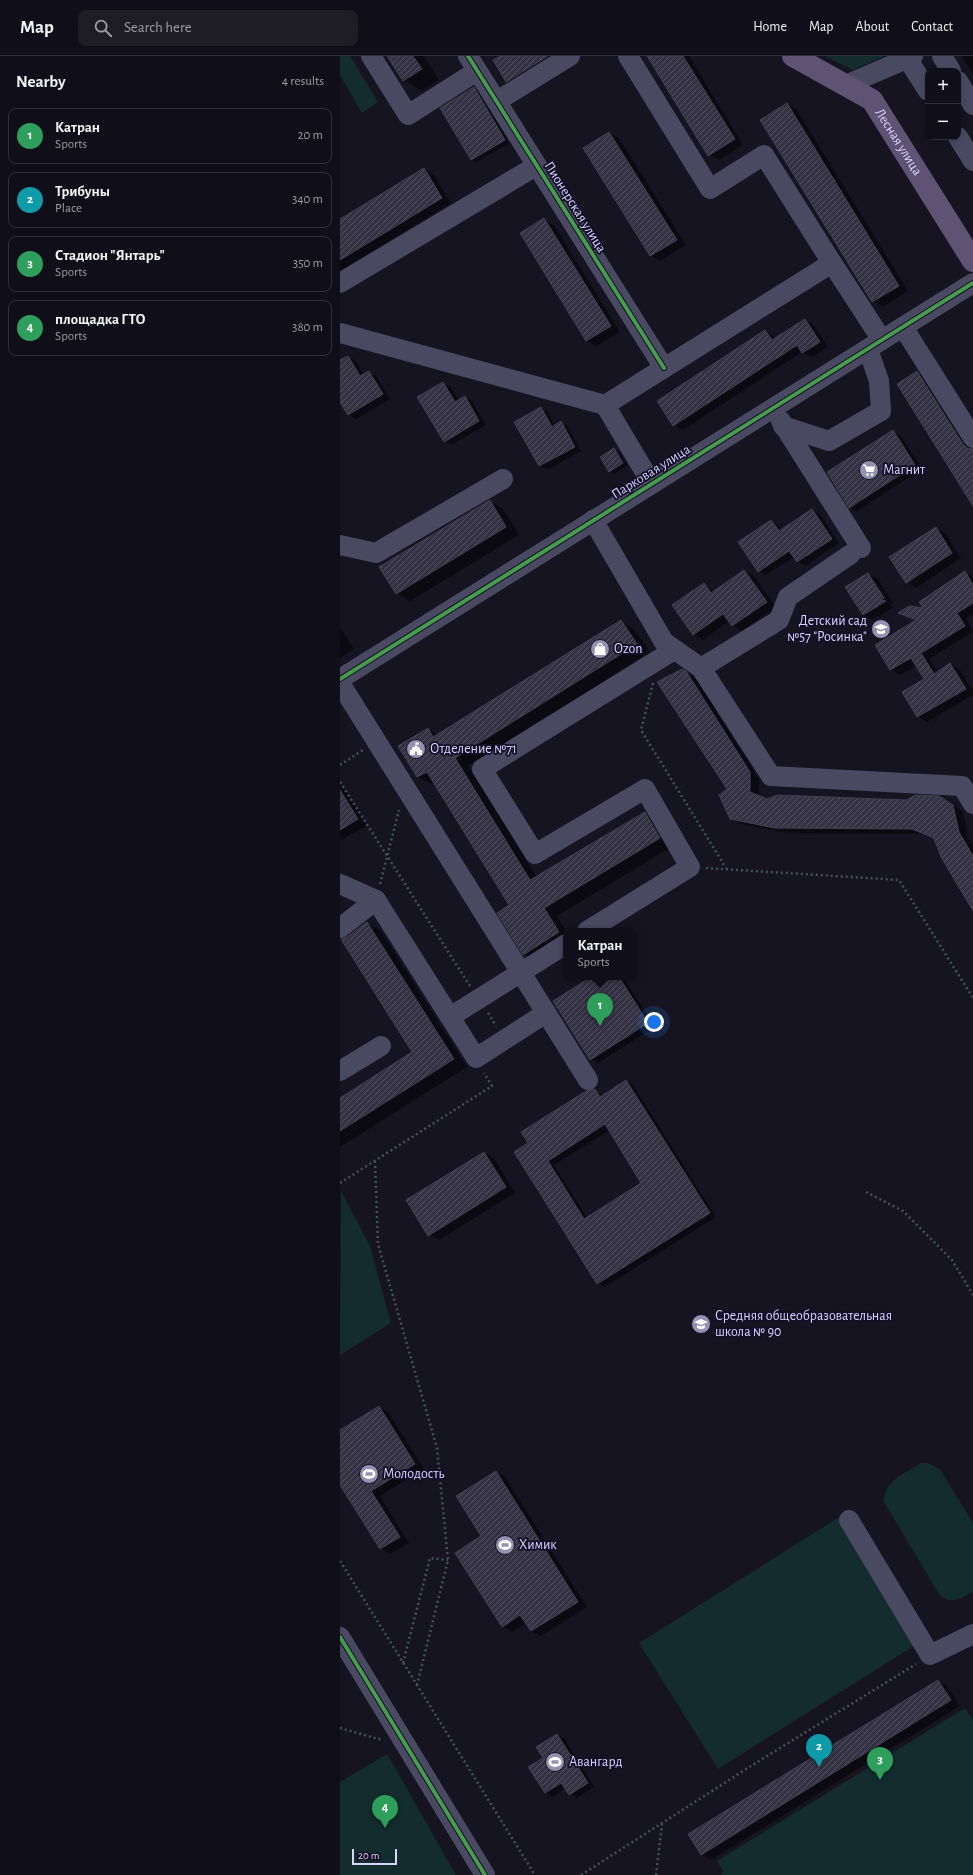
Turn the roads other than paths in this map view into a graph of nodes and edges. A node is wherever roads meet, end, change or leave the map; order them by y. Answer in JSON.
{"nodes":[{"id":1,"x":371,"y":56,"type":"edge"},
{"id":2,"x":570,"y":56,"type":"edge"},
{"id":3,"x":628,"y":56,"type":"edge"},
{"id":4,"x":793,"y":56,"type":"edge"},
{"id":5,"x":942,"y":56,"type":"edge"},
{"id":6,"x":910,"y":57,"type":"edge"},
{"id":7,"x":473,"y":63,"type":"edge"},
{"id":8,"x":949,"y":68,"type":"edge"},
{"id":9,"x":846,"y":85,"type":"junction"},
{"id":10,"x":925,"y":85,"type":"edge"},
{"id":11,"x":961,"y":86,"type":"edge"},
{"id":12,"x":497,"y":101,"type":"junction"},
{"id":13,"x":973,"y":105,"type":"edge"},
{"id":14,"x":960,"y":140,"type":"edge"},
{"id":15,"x":973,"y":161,"type":"edge"},
{"id":16,"x":536,"y":166,"type":"junction"},
{"id":17,"x":973,"y":261,"type":"edge"},
{"id":18,"x":832,"y":262,"type":"junction"},
{"id":19,"x":340,"y":283,"type":"edge"},
{"id":20,"x":973,"y":283,"type":"edge"},
{"id":21,"x":903,"y":327,"type":"junction"},
{"id":22,"x":340,"y":333,"type":"edge"},
{"id":23,"x":875,"y":344,"type":"junction"},
{"id":24,"x":664,"y":368,"type":"junction"},
{"id":25,"x":605,"y":406,"type":"junction"},
{"id":26,"x":773,"y":409,"type":"junction"},
{"id":27,"x":783,"y":426,"type":"junction"},
{"id":28,"x":973,"y":438,"type":"edge"},
{"id":29,"x":503,"y":479,"type":"dead end"},
{"id":30,"x":652,"y":484,"type":"junction"},
{"id":31,"x":593,"y":520,"type":"junction"},
{"id":32,"x":340,"y":545,"type":"edge"},
{"id":33,"x":666,"y":655,"type":"junction"},
{"id":34,"x":701,"y":668,"type":"junction"},
{"id":35,"x":340,"y":679,"type":"edge"},
{"id":36,"x":340,"y":683,"type":"edge"},
{"id":37,"x":973,"y":804,"type":"edge"},
{"id":38,"x":340,"y":884,"type":"edge"},
{"id":39,"x":376,"y":900,"type":"junction"},
{"id":40,"x":340,"y":928,"type":"edge"},
{"id":41,"x":592,"y":928,"type":"edge"},
{"id":42,"x":563,"y":946,"type":"edge"},
{"id":43,"x":520,"y":972,"type":"junction"},
{"id":44,"x":546,"y":1013,"type":"junction"},
{"id":45,"x":450,"y":1017,"type":"junction"},
{"id":46,"x":381,"y":1046,"type":"dead end"},
{"id":47,"x":340,"y":1071,"type":"edge"},
{"id":48,"x":588,"y":1080,"type":"dead end"},
{"id":49,"x":849,"y":1520,"type":"dead end"},
{"id":50,"x":973,"y":1634,"type":"edge"},
{"id":51,"x":340,"y":1637,"type":"edge"},
{"id":52,"x":485,"y":1875,"type":"edge"}],
"edges":[{"from":1,"to":7,"type":"street"},
{"from":2,"to":12,"type":"street"},
{"from":3,"to":18,"type":"street"},
{"from":4,"to":9,"type":"main road","name":"Лесная улица"},
{"from":5,"to":8,"type":"street"},
{"from":6,"to":9,"type":"street"},
{"from":6,"to":10,"type":"street"},
{"from":7,"to":12,"type":"street","name":"Пионерская улица"},
{"from":9,"to":17,"type":"main road","name":"Лесная улица"},
{"from":11,"to":13,"type":"street"},
{"from":12,"to":16,"type":"street","name":"Пионерская улица"},
{"from":14,"to":15,"type":"street"},
{"from":16,"to":19,"type":"street"},
{"from":16,"to":24,"type":"street","name":"Пионерская улица"},
{"from":18,"to":23,"type":"street"},
{"from":18,"to":24,"type":"street"},
{"from":20,"to":21,"type":"street","name":"Парковая улица"},
{"from":21,"to":23,"type":"street","name":"Парковая улица"},
{"from":21,"to":28,"type":"street"},
{"from":22,"to":25,"type":"street"},
{"from":23,"to":26,"type":"street","name":"Парковая улица"},
{"from":23,"to":27,"type":"street"},
{"from":24,"to":25,"type":"street"},
{"from":25,"to":30,"type":"street"},
{"from":26,"to":27,"type":"street"},
{"from":26,"to":30,"type":"street","name":"Парковая улица"},
{"from":27,"to":34,"type":"street"},
{"from":29,"to":32,"type":"street"},
{"from":30,"to":31,"type":"street","name":"Парковая улица"},
{"from":31,"to":33,"type":"street"},
{"from":31,"to":35,"type":"street","name":"Парковая улица"},
{"from":33,"to":34,"type":"street"},
{"from":33,"to":41,"type":"street"},
{"from":34,"to":37,"type":"street"},
{"from":36,"to":43,"type":"street"},
{"from":38,"to":39,"type":"street"},
{"from":39,"to":40,"type":"street"},
{"from":39,"to":45,"type":"street"},
{"from":42,"to":43,"type":"street"},
{"from":43,"to":44,"type":"street"},
{"from":43,"to":45,"type":"street"},
{"from":44,"to":45,"type":"street"},
{"from":44,"to":48,"type":"street"},
{"from":46,"to":47,"type":"street"},
{"from":49,"to":50,"type":"street"},
{"from":51,"to":52,"type":"street"}]}
